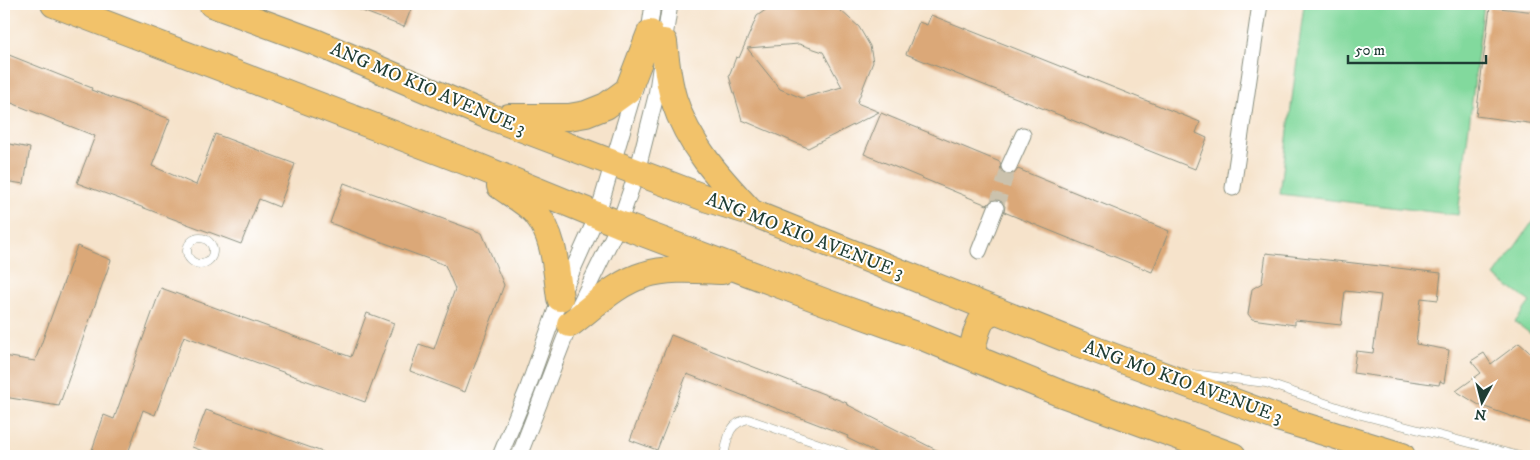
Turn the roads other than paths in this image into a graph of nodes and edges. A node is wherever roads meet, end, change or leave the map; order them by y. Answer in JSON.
{"nodes":[{"id":1,"x":54,"y":4,"type":"edge"},
{"id":2,"x":212,"y":4,"type":"edge"},
{"id":3,"x":653,"y":4,"type":"edge"},
{"id":4,"x":670,"y":4,"type":"edge"},
{"id":5,"x":1260,"y":4,"type":"edge"},
{"id":6,"x":657,"y":38,"type":"junction"},
{"id":7,"x":486,"y":115,"type":"junction"},
{"id":8,"x":1023,"y":135,"type":"dead end"},
{"id":9,"x":472,"y":164,"type":"junction"},
{"id":10,"x":1010,"y":166,"type":"tunnel mouth"},
{"id":11,"x":625,"y":168,"type":"junction"},
{"id":12,"x":1232,"y":188,"type":"dead end"},
{"id":13,"x":996,"y":208,"type":"tunnel mouth"},
{"id":14,"x":750,"y":212,"type":"junction"},
{"id":15,"x":608,"y":220,"type":"junction"},
{"id":16,"x":979,"y":251,"type":"dead end"},
{"id":17,"x":743,"y":271,"type":"junction"},
{"id":18,"x":560,"y":298,"type":"junction"},
{"id":19,"x":998,"y":311,"type":"junction"},
{"id":20,"x":570,"y":324,"type":"junction"},
{"id":21,"x":974,"y":358,"type":"junction"},
{"id":22,"x":1148,"y":369,"type":"junction"},
{"id":23,"x":1178,"y":373,"type":"dead end"},
{"id":24,"x":1187,"y":374,"type":"dead end"},
{"id":25,"x":500,"y":456,"type":"edge"},
{"id":26,"x":519,"y":456,"type":"edge"},
{"id":27,"x":724,"y":456,"type":"edge"},
{"id":28,"x":849,"y":456,"type":"edge"},
{"id":29,"x":1233,"y":456,"type":"edge"},
{"id":30,"x":1402,"y":456,"type":"edge"},
{"id":31,"x":1520,"y":456,"type":"edge"}],
"edges":[{"from":1,"to":9,"type":"highway"},
{"from":2,"to":7,"type":"highway","name":"ANG MO KIO AVENUE 3"},
{"from":3,"to":6,"type":"street"},
{"from":4,"to":6,"type":"street"},
{"from":5,"to":12,"type":"street"},
{"from":6,"to":7,"type":"highway"},
{"from":6,"to":11,"type":"street"},
{"from":6,"to":11,"type":"street"},
{"from":6,"to":14,"type":"highway"},
{"from":7,"to":11,"type":"highway","name":"ANG MO KIO AVENUE 3"},
{"from":8,"to":10,"type":"street"},
{"from":9,"to":15,"type":"highway"},
{"from":9,"to":18,"type":"highway"},
{"from":11,"to":14,"type":"highway","name":"ANG MO KIO AVENUE 3"},
{"from":11,"to":15,"type":"street"},
{"from":11,"to":15,"type":"street"},
{"from":13,"to":16,"type":"street"},
{"from":14,"to":19,"type":"highway","name":"ANG MO KIO AVENUE 3"},
{"from":15,"to":17,"type":"highway"},
{"from":15,"to":18,"type":"street"},
{"from":15,"to":20,"type":"street"},
{"from":17,"to":20,"type":"highway"},
{"from":17,"to":21,"type":"highway"},
{"from":18,"to":25,"type":"street"},
{"from":19,"to":21,"type":"highway"},
{"from":19,"to":22,"type":"highway","name":"ANG MO KIO AVENUE 3"},
{"from":20,"to":26,"type":"street"},
{"from":21,"to":29,"type":"highway"},
{"from":22,"to":23,"type":"lane"},
{"from":22,"to":30,"type":"highway","name":"ANG MO KIO AVENUE 3"},
{"from":24,"to":31,"type":"lane"},
{"from":27,"to":28,"type":"lane"}]}
